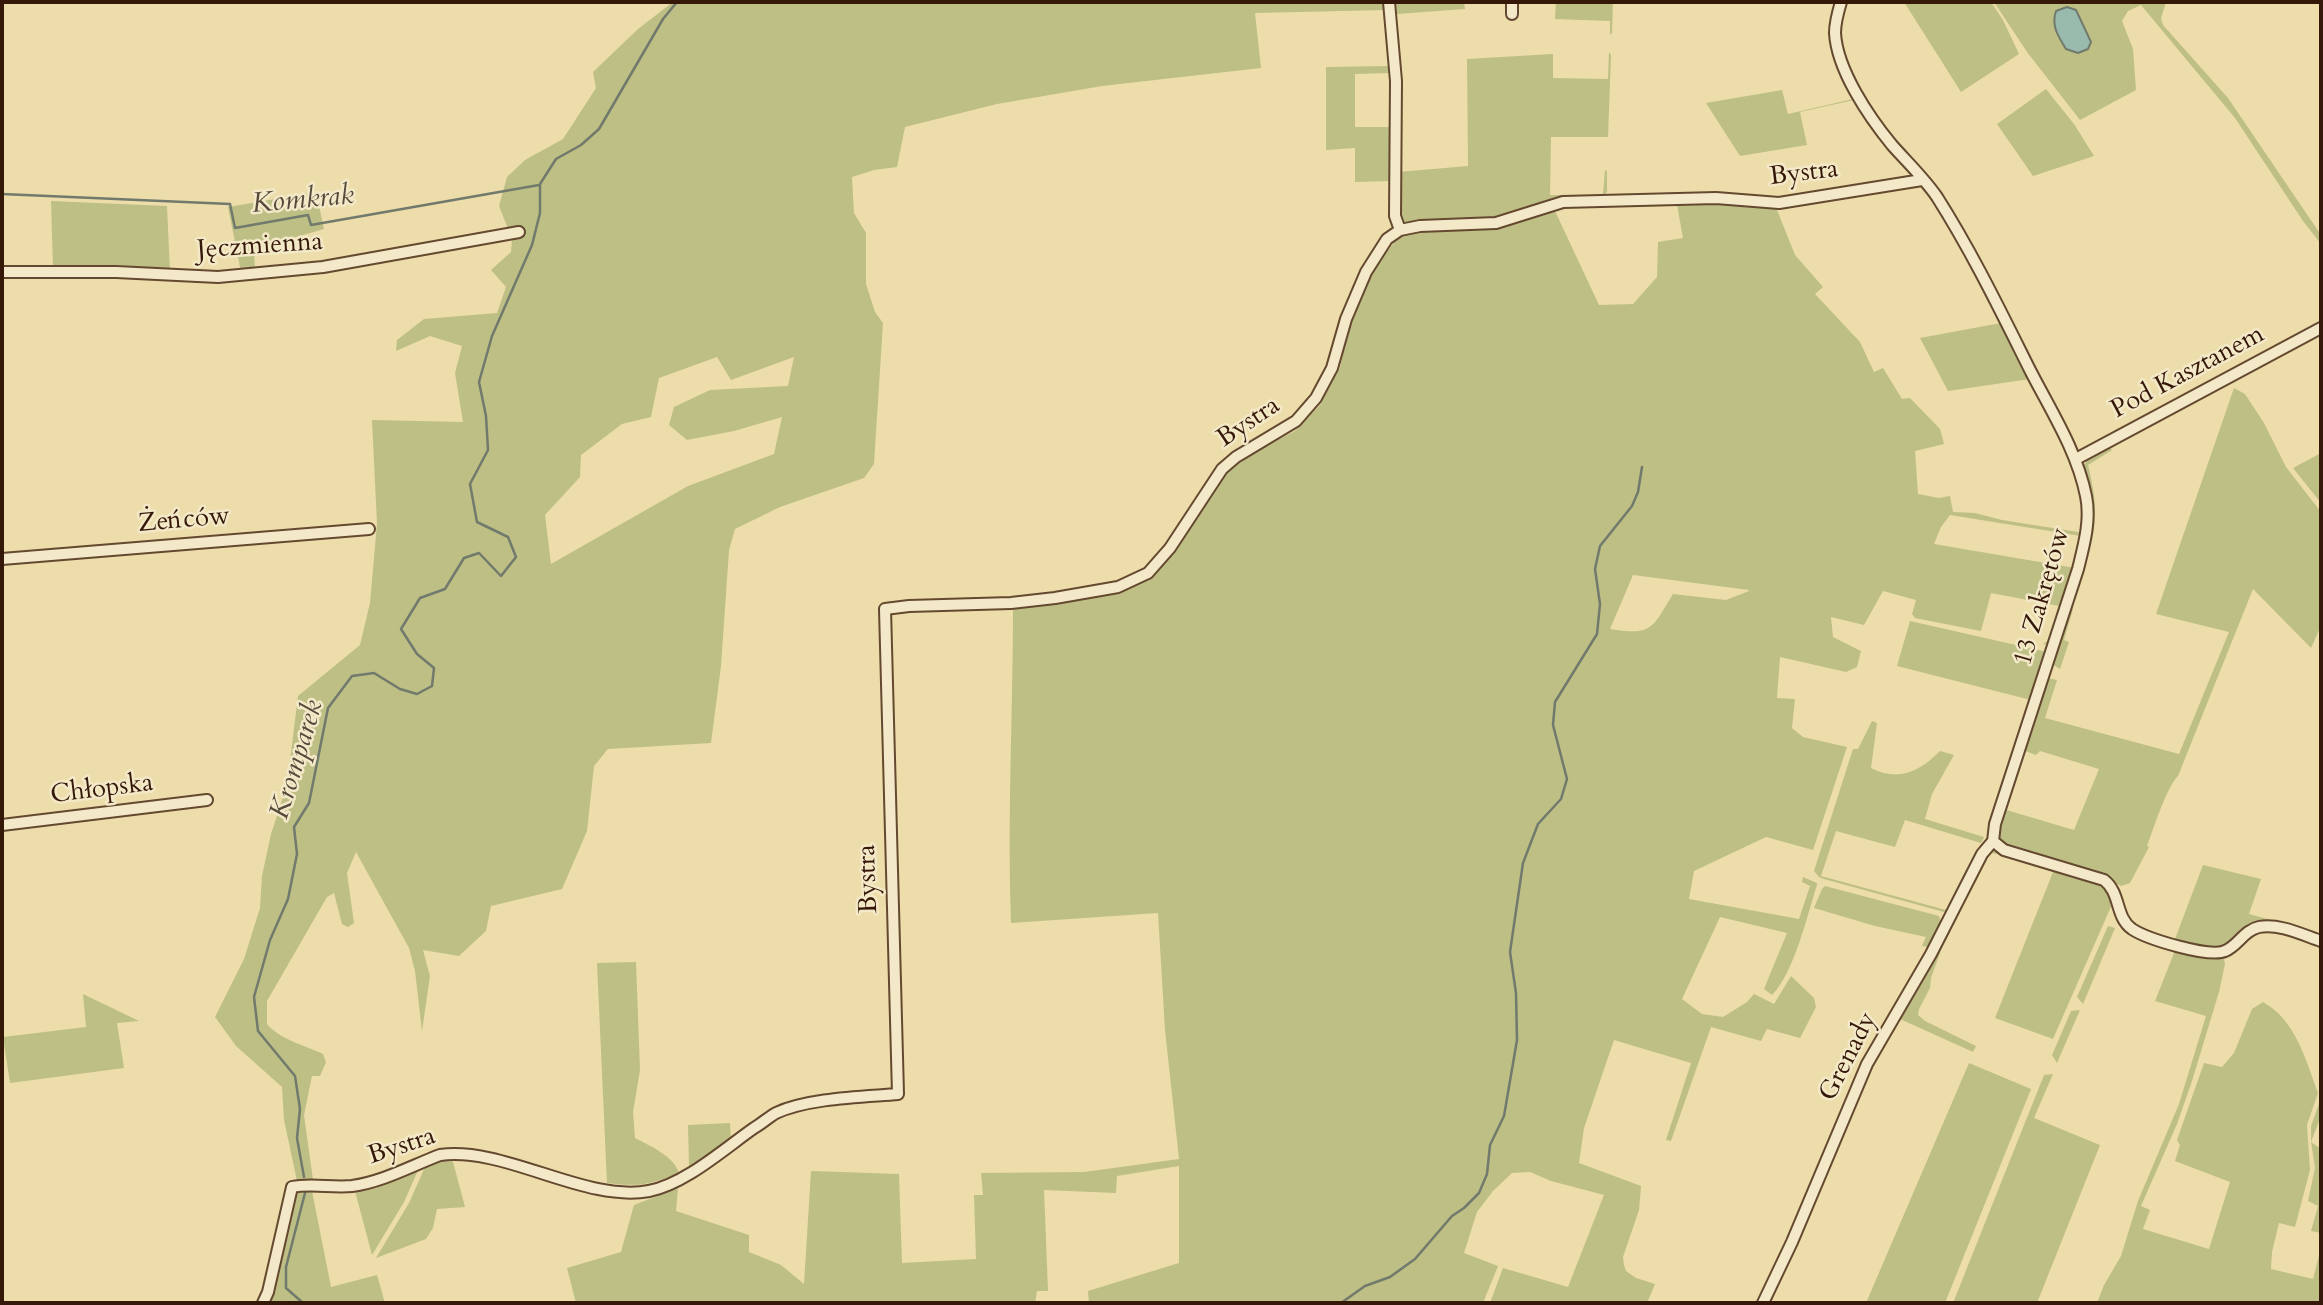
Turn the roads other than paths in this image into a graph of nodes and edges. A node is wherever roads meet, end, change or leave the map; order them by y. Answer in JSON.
{"nodes":[{"id":1,"x":1389,"y":2,"type":"edge"},
{"id":2,"x":1512,"y":2,"type":"edge"},
{"id":3,"x":1841,"y":2,"type":"edge"},
{"id":4,"x":1512,"y":14,"type":"dead end"},
{"id":5,"x":1922,"y":180,"type":"junction"},
{"id":6,"x":1400,"y":230,"type":"junction"},
{"id":7,"x":519,"y":232,"type":"dead end"},
{"id":8,"x":2,"y":272,"type":"edge"},
{"id":9,"x":2321,"y":328,"type":"edge"},
{"id":10,"x":2076,"y":459,"type":"junction"},
{"id":11,"x":369,"y":529,"type":"dead end"},
{"id":12,"x":2,"y":558,"type":"edge"},
{"id":13,"x":207,"y":800,"type":"dead end"},
{"id":14,"x":2,"y":825,"type":"edge"},
{"id":15,"x":1993,"y":841,"type":"junction"},
{"id":16,"x":2321,"y":941,"type":"edge"},
{"id":17,"x":263,"y":1303,"type":"edge"},
{"id":18,"x":1763,"y":1303,"type":"edge"}],
"edges":[{"from":1,"to":6,"type":"street"},
{"from":2,"to":4,"type":"street"},
{"from":3,"to":5,"type":"street","name":"13 Zakrętów"},
{"from":5,"to":6,"type":"street","name":"Bystra"},
{"from":5,"to":10,"type":"street","name":"13 Zakrętów"},
{"from":6,"to":17,"type":"street","name":"Bystra"},
{"from":7,"to":8,"type":"street","name":"Jęczmienna"},
{"from":9,"to":10,"type":"street","name":"Pod Kasztanem"},
{"from":10,"to":15,"type":"street","name":"13 Zakrętów"},
{"from":11,"to":12,"type":"street","name":"Żeńców"},
{"from":13,"to":14,"type":"street","name":"Chłopska"},
{"from":15,"to":16,"type":"street"},
{"from":15,"to":18,"type":"street","name":"Grenady"}]}
